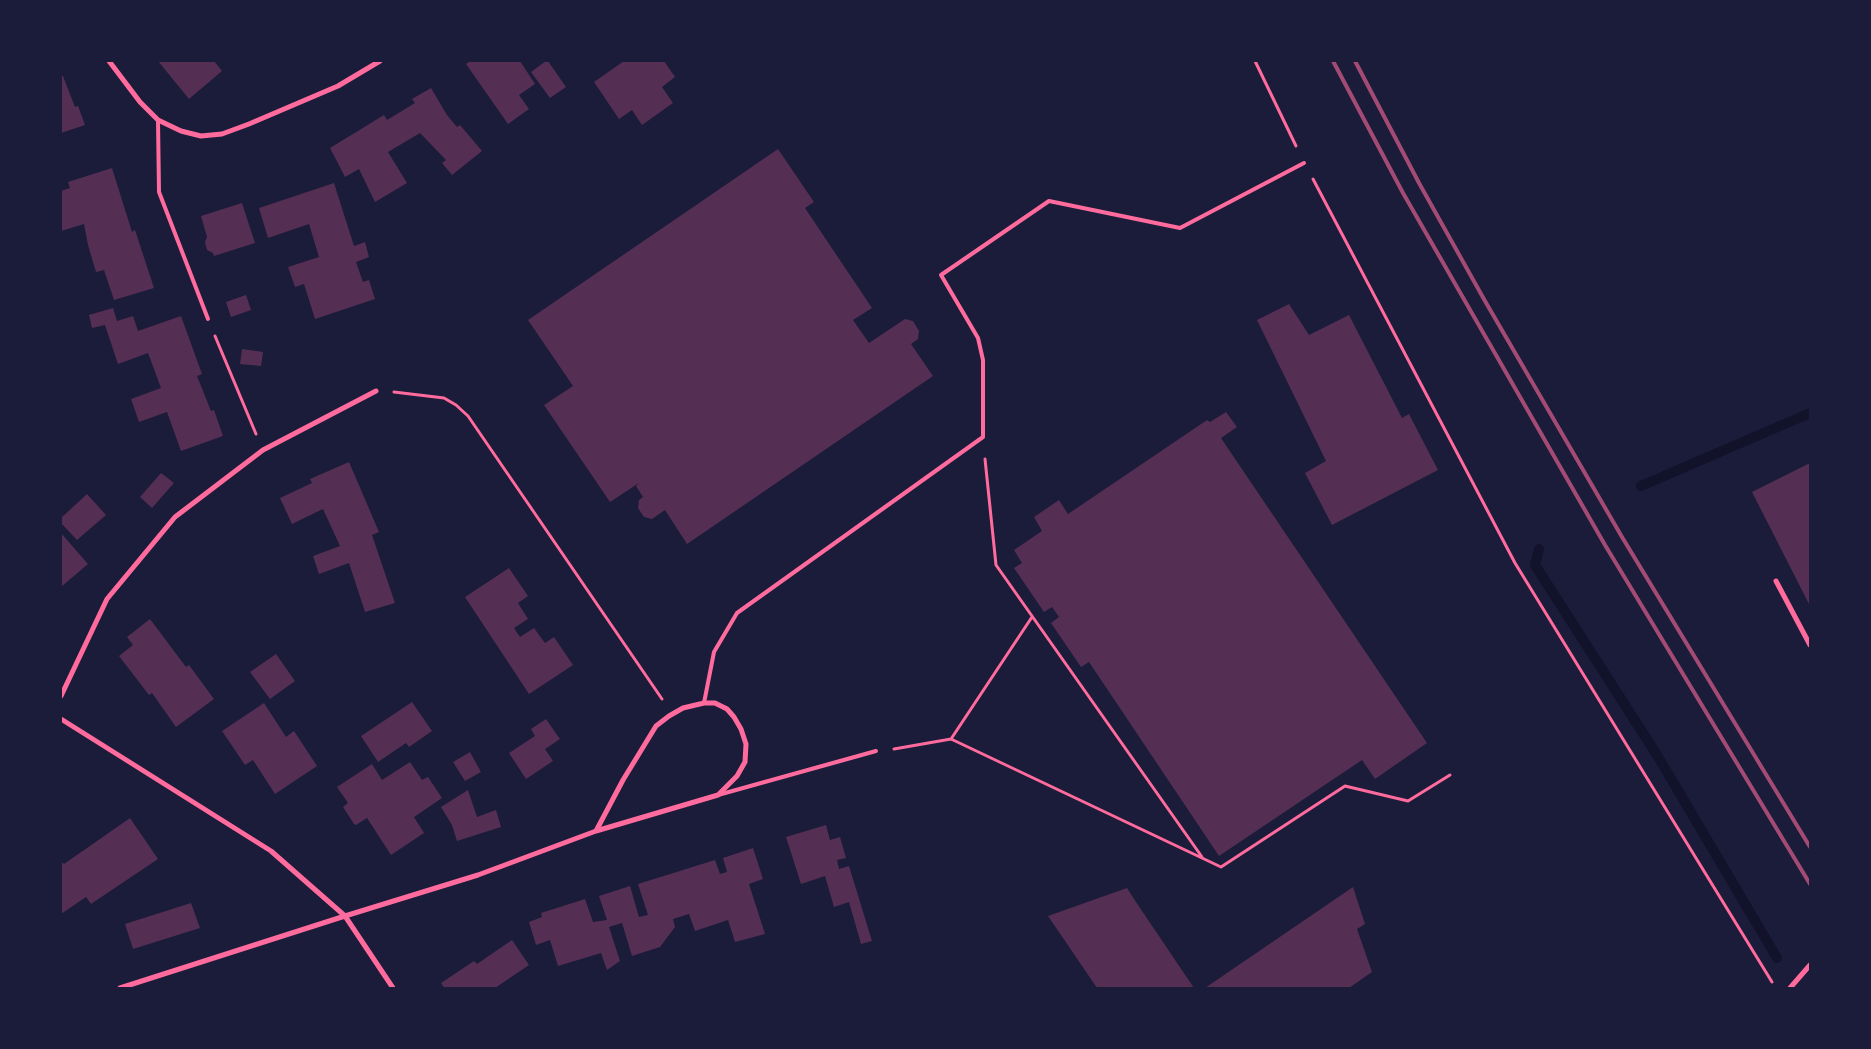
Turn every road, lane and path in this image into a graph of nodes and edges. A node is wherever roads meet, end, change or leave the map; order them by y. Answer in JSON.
{"nodes":[{"id":1,"x":109,"y":61,"type":"edge"},
{"id":2,"x":380,"y":61,"type":"edge"},
{"id":3,"x":1256,"y":61,"type":"edge"},
{"id":4,"x":158,"y":120,"type":"junction"},
{"id":5,"x":1304,"y":163,"type":"junction"},
{"id":6,"x":208,"y":319,"type":"joint"},
{"id":7,"x":376,"y":391,"type":"joint"},
{"id":8,"x":983,"y":437,"type":"junction"},
{"id":9,"x":263,"y":450,"type":"junction"},
{"id":10,"x":1776,"y":581,"type":"dead end"},
{"id":11,"x":1032,"y":617,"type":"junction"},
{"id":12,"x":1810,"y":645,"type":"edge"},
{"id":13,"x":61,"y":696,"type":"edge"},
{"id":14,"x":704,"y":703,"type":"junction"},
{"id":15,"x":672,"y":714,"type":"junction"},
{"id":16,"x":61,"y":719,"type":"edge"},
{"id":17,"x":951,"y":739,"type":"junction"},
{"id":18,"x":876,"y":751,"type":"joint"},
{"id":19,"x":1450,"y":775,"type":"dead end"},
{"id":20,"x":718,"y":796,"type":"junction"},
{"id":21,"x":596,"y":831,"type":"junction"},
{"id":22,"x":1202,"y":858,"type":"junction"},
{"id":23,"x":345,"y":916,"type":"junction"},
{"id":24,"x":1810,"y":965,"type":"edge"},
{"id":25,"x":120,"y":988,"type":"edge"},
{"id":26,"x":393,"y":988,"type":"edge"},
{"id":27,"x":1775,"y":988,"type":"edge"},
{"id":28,"x":1790,"y":988,"type":"edge"}],
"edges":[{"from":1,"to":4,"type":"street"},
{"from":2,"to":4,"type":"street"},
{"from":3,"to":5,"type":"path"},
{"from":4,"to":6,"type":"lane"},
{"from":5,"to":8,"type":"lane"},
{"from":5,"to":27,"type":"path"},
{"from":6,"to":9,"type":"path"},
{"from":7,"to":9,"type":"street"},
{"from":7,"to":15,"type":"path"},
{"from":8,"to":11,"type":"path"},
{"from":8,"to":14,"type":"lane"},
{"from":9,"to":13,"type":"street"},
{"from":10,"to":12,"type":"street"},
{"from":11,"to":17,"type":"path"},
{"from":11,"to":22,"type":"path"},
{"from":14,"to":15,"type":"street"},
{"from":14,"to":20,"type":"street"},
{"from":15,"to":21,"type":"street"},
{"from":16,"to":23,"type":"street"},
{"from":17,"to":18,"type":"path"},
{"from":17,"to":22,"type":"path"},
{"from":18,"to":20,"type":"lane"},
{"from":19,"to":22,"type":"path"},
{"from":20,"to":21,"type":"street"},
{"from":21,"to":23,"type":"street"},
{"from":23,"to":25,"type":"street"},
{"from":23,"to":26,"type":"street"},
{"from":24,"to":28,"type":"street"}]}
